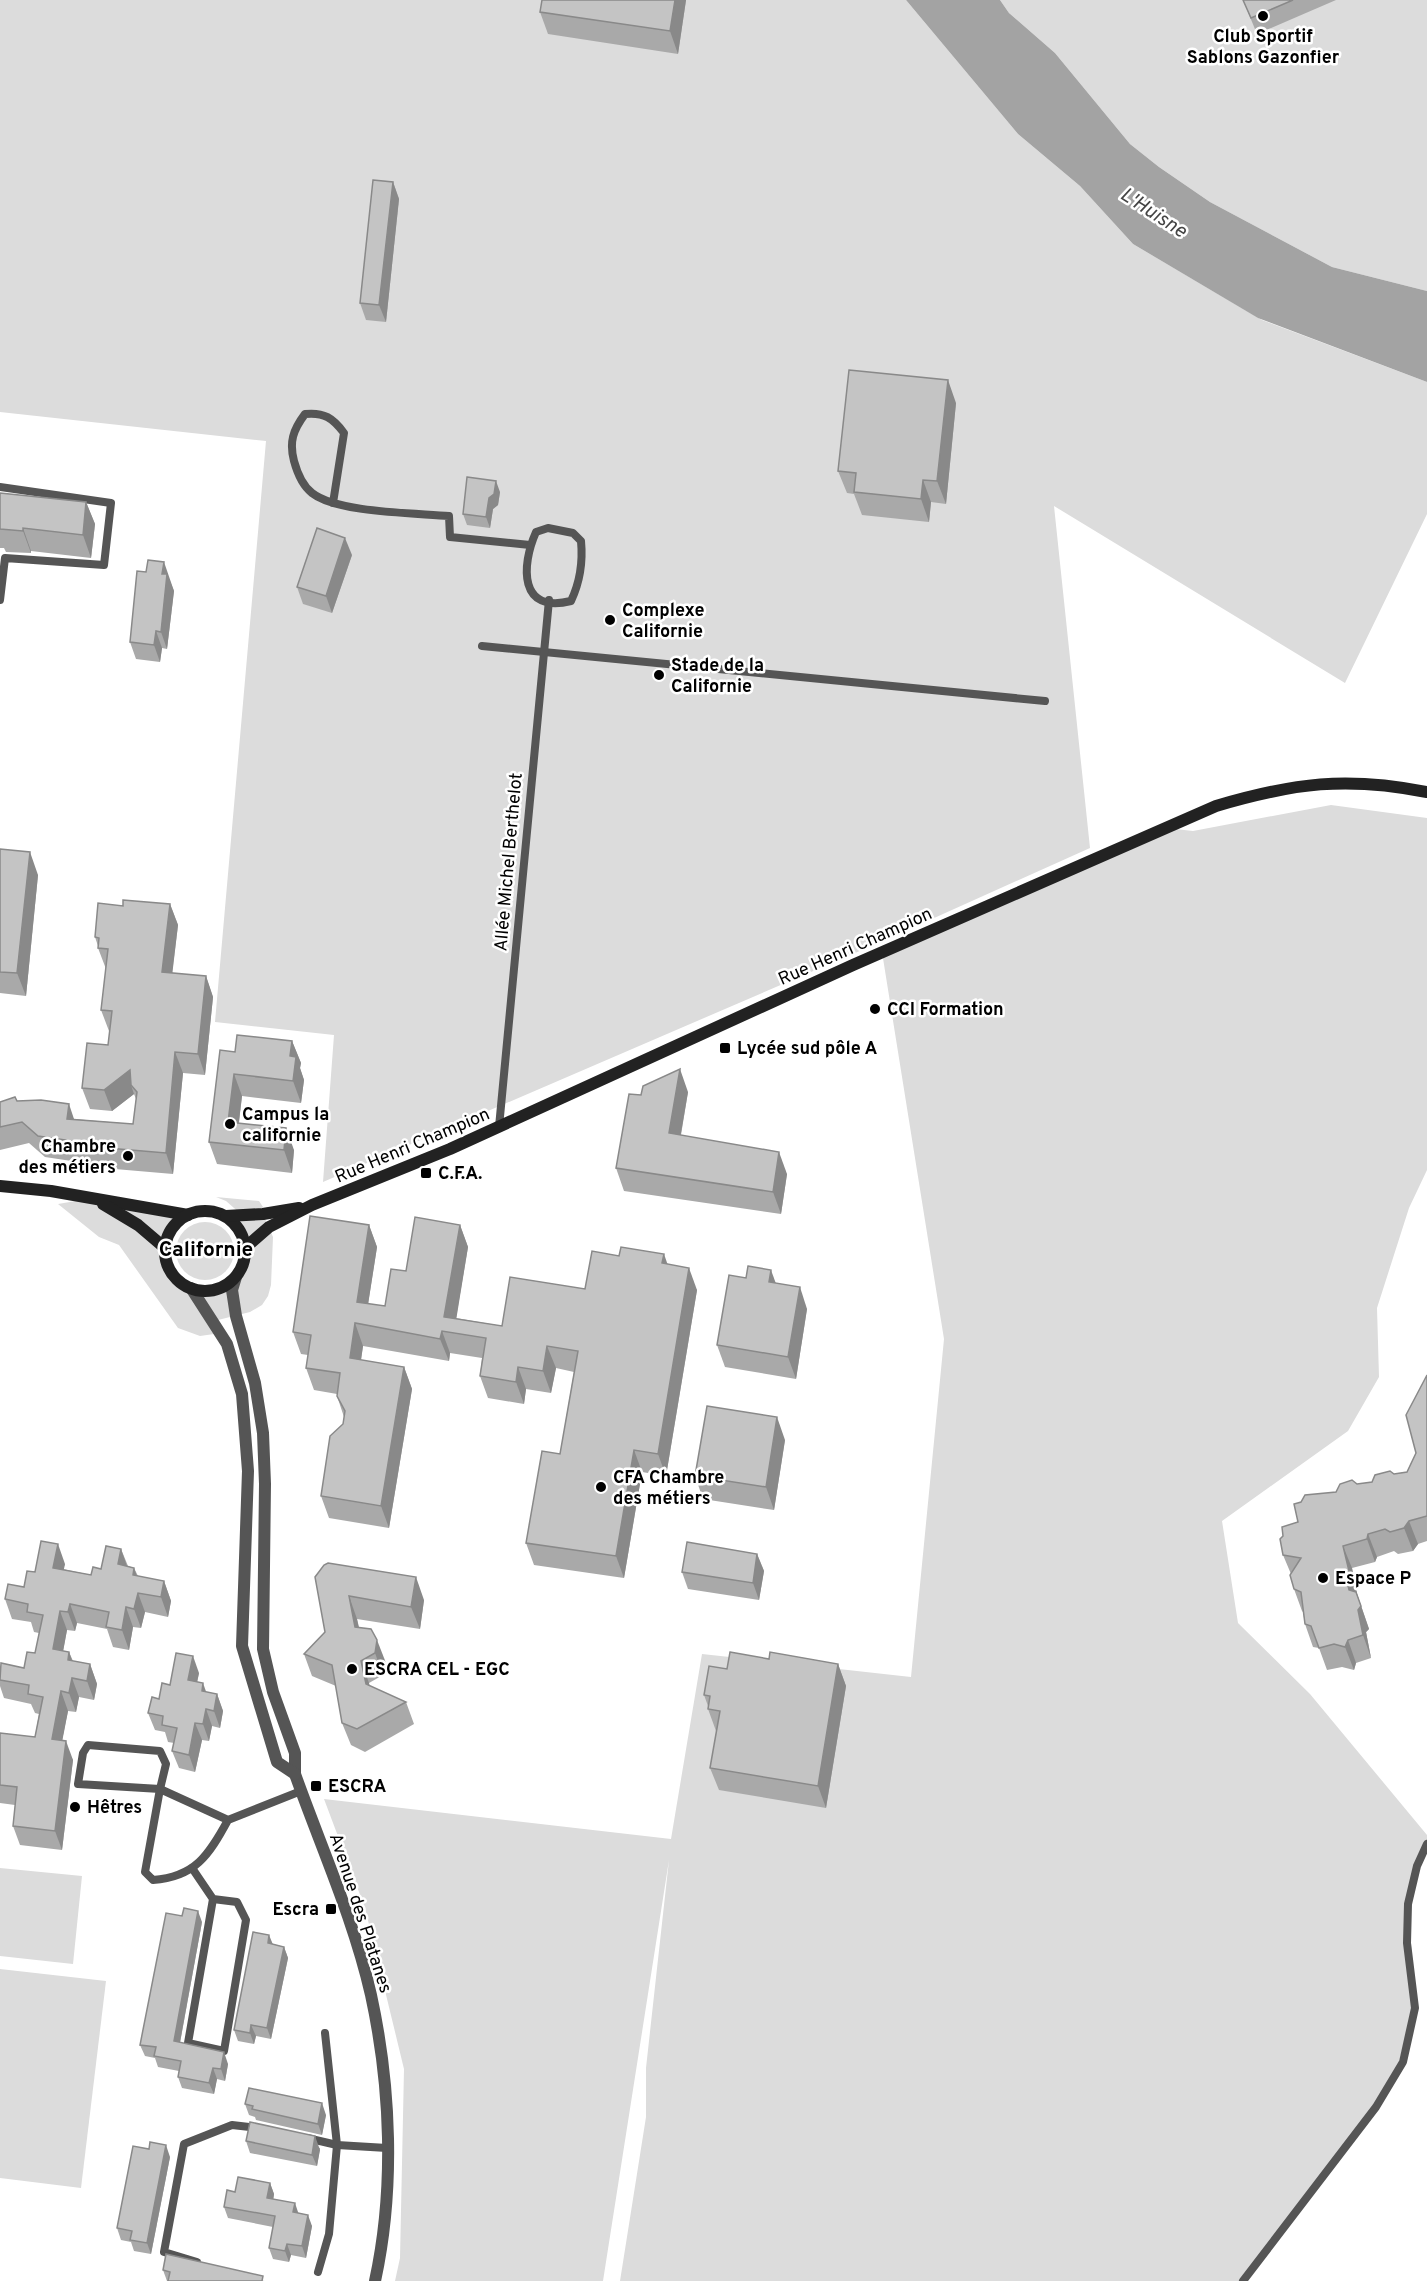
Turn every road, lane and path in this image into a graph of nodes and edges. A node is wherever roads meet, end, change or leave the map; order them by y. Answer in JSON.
{"nodes":[{"id":1,"x":0,"y":487,"type":"edge"},
{"id":2,"x":333,"y":503,"type":"junction"},
{"id":3,"x":530,"y":545,"type":"junction"},
{"id":4,"x":0,"y":600,"type":"edge"},
{"id":5,"x":549,"y":601,"type":"junction"},
{"id":6,"x":482,"y":646,"type":"dead end"},
{"id":7,"x":544,"y":652,"type":"junction"},
{"id":8,"x":1045,"y":701,"type":"dead end"},
{"id":9,"x":1427,"y":792,"type":"edge"},
{"id":10,"x":499,"y":1127,"type":"junction"},
{"id":11,"x":0,"y":1186,"type":"edge"},
{"id":12,"x":93,"y":1198,"type":"junction"},
{"id":13,"x":312,"y":1205,"type":"junction"},
{"id":14,"x":188,"y":1215,"type":"junction"},
{"id":15,"x":226,"y":1216,"type":"junction"},
{"id":16,"x":246,"y":1247,"type":"junction"},
{"id":17,"x":165,"y":1248,"type":"junction"},
{"id":18,"x":236,"y":1277,"type":"junction"},
{"id":19,"x":191,"y":1288,"type":"junction"},
{"id":20,"x":295,"y":1774,"type":"junction"},
{"id":21,"x":160,"y":1790,"type":"junction"},
{"id":22,"x":301,"y":1791,"type":"junction"},
{"id":23,"x":228,"y":1820,"type":"junction"},
{"id":24,"x":1427,"y":1844,"type":"edge"},
{"id":25,"x":192,"y":1868,"type":"junction"},
{"id":26,"x":213,"y":1899,"type":"junction"},
{"id":27,"x":325,"y":2033,"type":"dead end"},
{"id":28,"x":273,"y":2131,"type":"edge"},
{"id":29,"x":295,"y":2135,"type":"edge"},
{"id":30,"x":337,"y":2145,"type":"junction"},
{"id":31,"x":387,"y":2148,"type":"junction"},
{"id":32,"x":209,"y":2265,"type":"edge"},
{"id":33,"x":318,"y":2272,"type":"dead end"},
{"id":34,"x":375,"y":2281,"type":"edge"},
{"id":35,"x":1243,"y":2281,"type":"edge"}],
"edges":[{"from":1,"to":4,"type":"lane"},
{"from":2,"to":2,"type":"lane"},
{"from":2,"to":3,"type":"lane"},
{"from":3,"to":5,"type":"lane"},
{"from":3,"to":5,"type":"lane"},
{"from":5,"to":7,"type":"lane","name":"Allée Michel Berthelot"},
{"from":6,"to":7,"type":"lane"},
{"from":7,"to":8,"type":"lane"},
{"from":7,"to":10,"type":"lane","name":"Allée Michel Berthelot"},
{"from":9,"to":10,"type":"street","name":"Rue Henri Champion"},
{"from":10,"to":13,"type":"street","name":"Rue Henri Champion"},
{"from":11,"to":12,"type":"street"},
{"from":12,"to":14,"type":"street"},
{"from":12,"to":17,"type":"street"},
{"from":13,"to":15,"type":"street","name":"Rue Henri Champion"},
{"from":13,"to":16,"type":"street","name":"Rue Henri Champion"},
{"from":14,"to":15,"type":"street"},
{"from":14,"to":17,"type":"street"},
{"from":15,"to":16,"type":"street"},
{"from":16,"to":18,"type":"street"},
{"from":17,"to":19,"type":"street"},
{"from":18,"to":19,"type":"street"},
{"from":18,"to":20,"type":"street","name":"Avenue des Platanes"},
{"from":19,"to":20,"type":"street","name":"Avenue des Platanes"},
{"from":20,"to":22,"type":"street","name":"Avenue des Platanes"},
{"from":21,"to":21,"type":"lane"},
{"from":21,"to":23,"type":"lane"},
{"from":21,"to":25,"type":"lane"},
{"from":22,"to":23,"type":"lane"},
{"from":22,"to":31,"type":"street","name":"Avenue des Platanes"},
{"from":23,"to":25,"type":"lane"},
{"from":24,"to":35,"type":"lane"},
{"from":25,"to":26,"type":"lane"},
{"from":26,"to":26,"type":"lane"},
{"from":27,"to":30,"type":"lane"},
{"from":28,"to":32,"type":"lane"},
{"from":29,"to":30,"type":"lane"},
{"from":30,"to":31,"type":"lane"},
{"from":30,"to":33,"type":"lane"},
{"from":31,"to":34,"type":"street","name":"Avenue des Platanes"}]}
